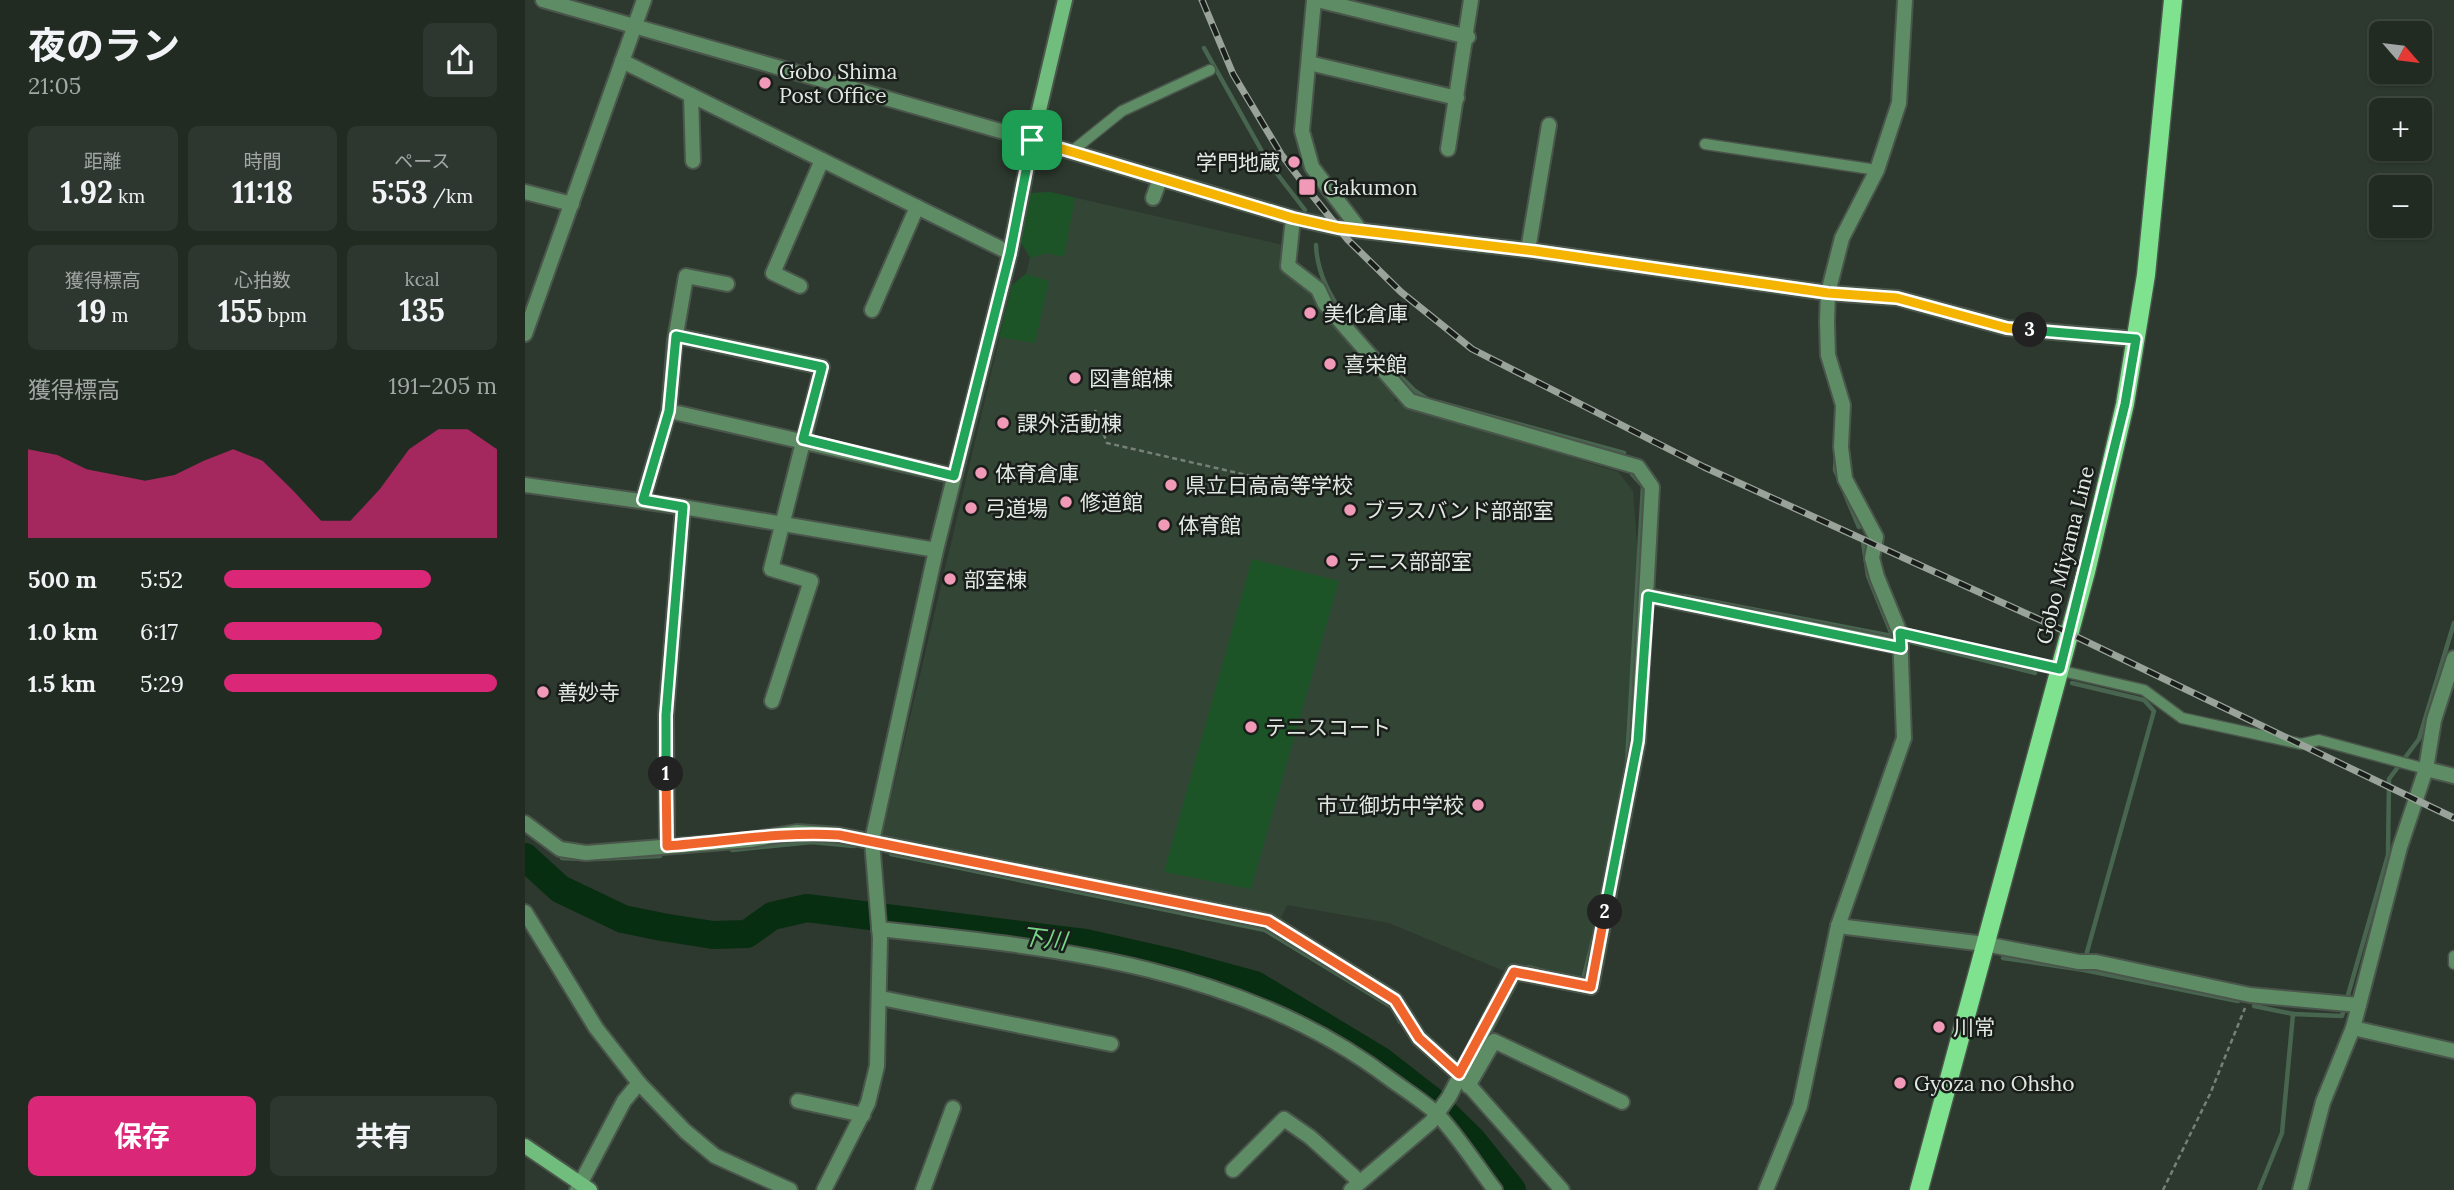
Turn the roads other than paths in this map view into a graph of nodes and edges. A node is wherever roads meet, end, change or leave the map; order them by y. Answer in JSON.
{"nodes":[{"id":1,"x":543,"y":0,"type":"edge"},
{"id":2,"x":645,"y":0,"type":"edge"},
{"id":3,"x":1065,"y":0,"type":"edge"},
{"id":4,"x":1316,"y":0,"type":"edge"},
{"id":5,"x":1471,"y":0,"type":"edge"},
{"id":6,"x":1905,"y":0,"type":"edge"},
{"id":7,"x":2173,"y":0,"type":"edge"},
{"id":8,"x":633,"y":28,"type":"junction"},
{"id":9,"x":1468,"y":37,"type":"junction"},
{"id":10,"x":622,"y":61,"type":"junction"},
{"id":11,"x":1309,"y":63,"type":"junction"},
{"id":12,"x":1210,"y":70,"type":"dead end"},
{"id":13,"x":691,"y":95,"type":"junction"},
{"id":14,"x":1457,"y":98,"type":"junction"},
{"id":15,"x":1549,"y":125,"type":"dead end"},
{"id":16,"x":1032,"y":140,"type":"junction"},
{"id":17,"x":1705,"y":144,"type":"dead end"},
{"id":18,"x":1448,"y":149,"type":"dead end"},
{"id":19,"x":1071,"y":152,"type":"junction"},
{"id":20,"x":822,"y":160,"type":"junction"},
{"id":21,"x":693,"y":161,"type":"dead end"},
{"id":22,"x":1877,"y":170,"type":"junction"},
{"id":23,"x":1160,"y":178,"type":"junction"},
{"id":24,"x":525,"y":192,"type":"edge"},
{"id":25,"x":1153,"y":198,"type":"dead end"},
{"id":26,"x":572,"y":204,"type":"junction"},
{"id":27,"x":917,"y":207,"type":"junction"},
{"id":28,"x":1293,"y":218,"type":"junction"},
{"id":29,"x":1360,"y":230,"type":"junction"},
{"id":30,"x":1528,"y":250,"type":"junction"},
{"id":31,"x":1010,"y":253,"type":"junction"},
{"id":32,"x":727,"y":284,"type":"dead end"},
{"id":33,"x":800,"y":286,"type":"dead end"},
{"id":34,"x":1828,"y":293,"type":"junction"},
{"id":35,"x":872,"y":310,"type":"dead end"},
{"id":36,"x":525,"y":334,"type":"edge"},
{"id":37,"x":676,"y":336,"type":"junction"},
{"id":38,"x":2136,"y":339,"type":"junction"},
{"id":39,"x":669,"y":411,"type":"junction"},
{"id":40,"x":803,"y":439,"type":"junction"},
{"id":41,"x":954,"y":476,"type":"junction"},
{"id":42,"x":525,"y":485,"type":"edge"},
{"id":43,"x":643,"y":500,"type":"junction"},
{"id":44,"x":683,"y":507,"type":"junction"},
{"id":45,"x":784,"y":524,"type":"junction"},
{"id":46,"x":936,"y":550,"type":"junction"},
{"id":47,"x":1648,"y":596,"type":"junction"},
{"id":48,"x":1900,"y":640,"type":"junction"},
{"id":49,"x":2454,"y":658,"type":"edge"},
{"id":50,"x":2060,"y":669,"type":"junction"},
{"id":51,"x":772,"y":701,"type":"dead end"},
{"id":52,"x":2426,"y":769,"type":"junction"},
{"id":53,"x":2454,"y":776,"type":"edge"},
{"id":54,"x":525,"y":823,"type":"edge"},
{"id":55,"x":872,"y":841,"type":"junction"},
{"id":56,"x":667,"y":846,"type":"junction"},
{"id":57,"x":525,"y":912,"type":"edge"},
{"id":58,"x":1838,"y":926,"type":"junction"},
{"id":59,"x":879,"y":929,"type":"junction"},
{"id":60,"x":1985,"y":944,"type":"junction"},
{"id":61,"x":2454,"y":956,"type":"edge"},
{"id":62,"x":2454,"y":964,"type":"edge"},
{"id":63,"x":881,"y":998,"type":"junction"},
{"id":64,"x":2359,"y":1005,"type":"junction"},
{"id":65,"x":2353,"y":1028,"type":"junction"},
{"id":66,"x":1111,"y":1044,"type":"dead end"},
{"id":67,"x":2454,"y":1051,"type":"edge"},
{"id":68,"x":1464,"y":1080,"type":"junction"},
{"id":69,"x":639,"y":1083,"type":"junction"},
{"id":70,"x":798,"y":1101,"type":"dead end"},
{"id":71,"x":1622,"y":1102,"type":"dead end"},
{"id":72,"x":953,"y":1108,"type":"dead end"},
{"id":73,"x":1437,"y":1114,"type":"junction"},
{"id":74,"x":863,"y":1115,"type":"junction"},
{"id":75,"x":525,"y":1146,"type":"edge"},
{"id":76,"x":1233,"y":1170,"type":"dead end"},
{"id":77,"x":1355,"y":1185,"type":"edge"},
{"id":78,"x":582,"y":1188,"type":"edge"},
{"id":79,"x":1556,"y":1188,"type":"edge"},
{"id":80,"x":790,"y":1190,"type":"edge"},
{"id":81,"x":824,"y":1190,"type":"edge"},
{"id":82,"x":923,"y":1190,"type":"edge"},
{"id":83,"x":1495,"y":1190,"type":"edge"},
{"id":84,"x":1766,"y":1190,"type":"edge"},
{"id":85,"x":1919,"y":1190,"type":"edge"},
{"id":86,"x":2300,"y":1190,"type":"edge"}],
"edges":[{"from":1,"to":8,"type":"street"},
{"from":2,"to":8,"type":"street"},
{"from":3,"to":16,"type":"street"},
{"from":4,"to":9,"type":"street"},
{"from":4,"to":11,"type":"street"},
{"from":5,"to":9,"type":"street"},
{"from":6,"to":22,"type":"street"},
{"from":7,"to":38,"type":"main road","name":"Gobo Miyama Line"},
{"from":8,"to":10,"type":"street"},
{"from":8,"to":16,"type":"street"},
{"from":9,"to":14,"type":"street"},
{"from":10,"to":13,"type":"street"},
{"from":10,"to":26,"type":"street"},
{"from":11,"to":14,"type":"street"},
{"from":11,"to":29,"type":"street"},
{"from":12,"to":19,"type":"lane"},
{"from":13,"to":20,"type":"street"},
{"from":13,"to":21,"type":"street"},
{"from":14,"to":18,"type":"street"},
{"from":15,"to":30,"type":"street"},
{"from":16,"to":19,"type":"street"},
{"from":16,"to":31,"type":"street"},
{"from":17,"to":22,"type":"lane"},
{"from":19,"to":23,"type":"street"},
{"from":20,"to":27,"type":"street"},
{"from":20,"to":33,"type":"street"},
{"from":22,"to":34,"type":"street"},
{"from":23,"to":25,"type":"street"},
{"from":23,"to":28,"type":"street"},
{"from":24,"to":26,"type":"street"},
{"from":26,"to":36,"type":"street"},
{"from":27,"to":31,"type":"street"},
{"from":27,"to":35,"type":"street"},
{"from":28,"to":29,"type":"street"},
{"from":28,"to":47,"type":"street"},
{"from":29,"to":30,"type":"street"},
{"from":30,"to":34,"type":"street"},
{"from":31,"to":41,"type":"street"},
{"from":32,"to":37,"type":"street"},
{"from":34,"to":38,"type":"street"},
{"from":34,"to":48,"type":"street"},
{"from":37,"to":39,"type":"street"},
{"from":37,"to":40,"type":"street"},
{"from":38,"to":50,"type":"main road","name":"Gobo Miyama Line"},
{"from":39,"to":40,"type":"street"},
{"from":39,"to":43,"type":"street"},
{"from":40,"to":41,"type":"street"},
{"from":40,"to":45,"type":"street"},
{"from":41,"to":46,"type":"street"},
{"from":42,"to":43,"type":"street"},
{"from":43,"to":44,"type":"street"},
{"from":44,"to":45,"type":"street"},
{"from":44,"to":56,"type":"street"},
{"from":45,"to":46,"type":"street"},
{"from":45,"to":51,"type":"street"},
{"from":46,"to":55,"type":"street"},
{"from":47,"to":48,"type":"street"},
{"from":47,"to":68,"type":"street"},
{"from":48,"to":50,"type":"lane"},
{"from":48,"to":58,"type":"street"},
{"from":49,"to":52,"type":"street"},
{"from":50,"to":52,"type":"lane"},
{"from":50,"to":60,"type":"main road","name":"Gobo Miyama Line"},
{"from":52,"to":53,"type":"street"},
{"from":52,"to":64,"type":"street"},
{"from":54,"to":56,"type":"street"},
{"from":55,"to":56,"type":"street"},
{"from":55,"to":59,"type":"street"},
{"from":55,"to":68,"type":"street"},
{"from":57,"to":69,"type":"street"},
{"from":58,"to":60,"type":"street"},
{"from":58,"to":84,"type":"street"},
{"from":59,"to":63,"type":"street"},
{"from":59,"to":73,"type":"street"},
{"from":60,"to":64,"type":"street"},
{"from":60,"to":85,"type":"main road","name":"Gobo Miyama Line"},
{"from":61,"to":62,"type":"lane"},
{"from":63,"to":66,"type":"street"},
{"from":63,"to":74,"type":"street"},
{"from":64,"to":65,"type":"street"},
{"from":65,"to":67,"type":"street"},
{"from":65,"to":86,"type":"street"},
{"from":68,"to":71,"type":"street"},
{"from":68,"to":73,"type":"street"},
{"from":68,"to":79,"type":"street"},
{"from":69,"to":78,"type":"street"},
{"from":69,"to":80,"type":"street"},
{"from":70,"to":74,"type":"street"},
{"from":72,"to":82,"type":"street"},
{"from":73,"to":77,"type":"street"},
{"from":73,"to":83,"type":"street"},
{"from":74,"to":81,"type":"street"},
{"from":75,"to":78,"type":"street"},
{"from":76,"to":77,"type":"street"}]}
